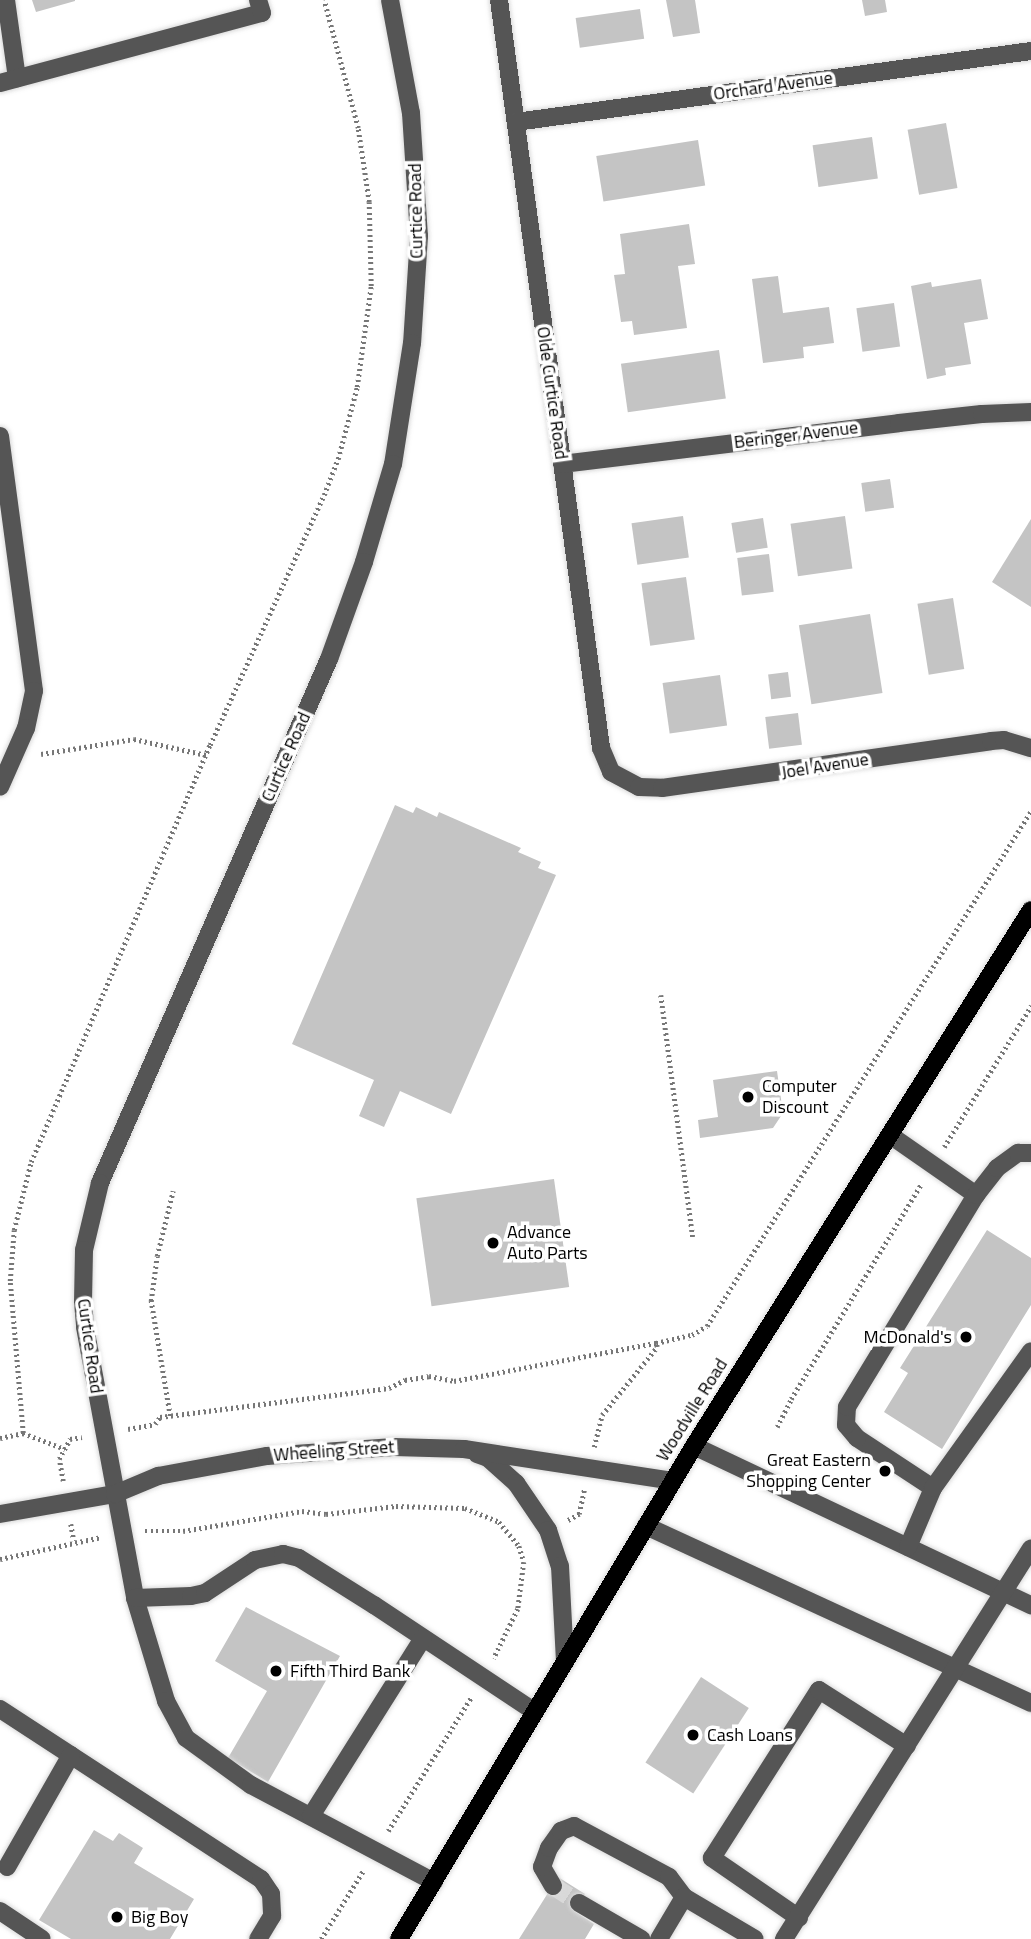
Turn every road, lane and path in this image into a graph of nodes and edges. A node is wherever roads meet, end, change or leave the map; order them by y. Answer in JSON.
{"nodes":[{"id":1,"x":6,"y":0,"type":"edge"},
{"id":2,"x":258,"y":0,"type":"edge"},
{"id":3,"x":324,"y":0,"type":"edge"},
{"id":4,"x":390,"y":0,"type":"edge"},
{"id":5,"x":499,"y":0,"type":"edge"},
{"id":6,"x":1031,"y":51,"type":"edge"},
{"id":7,"x":8,"y":80,"type":"edge"},
{"id":8,"x":516,"y":122,"type":"junction"},
{"id":9,"x":1031,"y":412,"type":"edge"},
{"id":10,"x":0,"y":436,"type":"edge"},
{"id":11,"x":562,"y":464,"type":"junction"},
{"id":12,"x":1031,"y":748,"type":"edge"},
{"id":13,"x":41,"y":754,"type":"dead end"},
{"id":14,"x":206,"y":755,"type":"junction"},
{"id":15,"x":619,"y":779,"type":"joint"},
{"id":16,"x":0,"y":787,"type":"edge"},
{"id":17,"x":1031,"y":811,"type":"edge"},
{"id":18,"x":1031,"y":910,"type":"edge"},
{"id":19,"x":661,"y":995,"type":"dead end"},
{"id":20,"x":1031,"y":1006,"type":"edge"},
{"id":21,"x":890,"y":1135,"type":"junction"},
{"id":22,"x":1031,"y":1153,"type":"edge"},
{"id":23,"x":933,"y":1164,"type":"junction"},
{"id":24,"x":173,"y":1191,"type":"dead end"},
{"id":25,"x":976,"y":1195,"type":"junction"},
{"id":26,"x":693,"y":1237,"type":"dead end"},
{"id":27,"x":1031,"y":1351,"type":"edge"},
{"id":28,"x":170,"y":1416,"type":"junction"},
{"id":29,"x":778,"y":1427,"type":"dead end"},
{"id":30,"x":23,"y":1433,"type":"junction"},
{"id":31,"x":104,"y":1433,"type":"junction"},
{"id":32,"x":0,"y":1438,"type":"edge"},
{"id":33,"x":694,"y":1446,"type":"junction"},
{"id":34,"x":464,"y":1448,"type":"junction"},
{"id":35,"x":65,"y":1449,"type":"junction"},
{"id":36,"x":673,"y":1481,"type":"junction"},
{"id":37,"x":933,"y":1488,"type":"junction"},
{"id":38,"x":115,"y":1494,"type":"junction"},
{"id":39,"x":67,"y":1502,"type":"junction"},
{"id":40,"x":0,"y":1514,"type":"edge"},
{"id":41,"x":646,"y":1526,"type":"junction"},
{"id":42,"x":123,"y":1534,"type":"junction"},
{"id":43,"x":74,"y":1541,"type":"junction"},
{"id":44,"x":908,"y":1547,"type":"junction"},
{"id":45,"x":1031,"y":1549,"type":"edge"},
{"id":46,"x":0,"y":1559,"type":"edge"},
{"id":47,"x":1003,"y":1592,"type":"junction"},
{"id":48,"x":135,"y":1598,"type":"junction"},
{"id":49,"x":1031,"y":1605,"type":"edge"},
{"id":50,"x":423,"y":1638,"type":"junction"},
{"id":51,"x":565,"y":1662,"type":"junction"},
{"id":52,"x":956,"y":1668,"type":"junction"},
{"id":53,"x":483,"y":1677,"type":"junction"},
{"id":54,"x":1031,"y":1703,"type":"edge"},
{"id":55,"x":0,"y":1709,"type":"edge"},
{"id":56,"x":535,"y":1712,"type":"junction"},
{"id":57,"x":907,"y":1746,"type":"junction"},
{"id":58,"x":71,"y":1755,"type":"junction"},
{"id":59,"x":311,"y":1816,"type":"junction"},
{"id":60,"x":377,"y":1849,"type":"junction"},
{"id":61,"x":7,"y":1867,"type":"dead end"},
{"id":62,"x":434,"y":1882,"type":"junction"},
{"id":63,"x":553,"y":1886,"type":"tunnel mouth"},
{"id":64,"x":684,"y":1897,"type":"junction"},
{"id":65,"x":579,"y":1903,"type":"tunnel mouth"},
{"id":66,"x":0,"y":1911,"type":"edge"},
{"id":67,"x":799,"y":1918,"type":"junction"},
{"id":68,"x":42,"y":1939,"type":"edge"},
{"id":69,"x":258,"y":1939,"type":"edge"},
{"id":70,"x":321,"y":1939,"type":"edge"},
{"id":71,"x":399,"y":1939,"type":"edge"},
{"id":72,"x":641,"y":1939,"type":"edge"},
{"id":73,"x":659,"y":1939,"type":"edge"},
{"id":74,"x":755,"y":1939,"type":"edge"},
{"id":75,"x":784,"y":1939,"type":"edge"}],
"edges":[{"from":1,"to":7,"type":"street"},
{"from":2,"to":7,"type":"street"},
{"from":3,"to":14,"type":"path"},
{"from":4,"to":31,"type":"street","name":"Curtice Road"},
{"from":5,"to":8,"type":"street","name":"Olde Curtice Road"},
{"from":6,"to":8,"type":"street","name":"Orchard Avenue"},
{"from":8,"to":11,"type":"street","name":"Olde Curtice Road"},
{"from":9,"to":11,"type":"street","name":"Beringer Avenue"},
{"from":10,"to":16,"type":"street"},
{"from":11,"to":15,"type":"street","name":"Olde Curtice Road"},
{"from":12,"to":15,"type":"street","name":"Joel Avenue"},
{"from":13,"to":14,"type":"path"},
{"from":14,"to":30,"type":"path"},
{"from":17,"to":28,"type":"path"},
{"from":18,"to":21,"type":"main road","name":"Woodville Road"},
{"from":19,"to":26,"type":"path"},
{"from":20,"to":23,"type":"path"},
{"from":21,"to":23,"type":"street"},
{"from":21,"to":33,"type":"main road","name":"Woodville Road"},
{"from":22,"to":25,"type":"street"},
{"from":23,"to":25,"type":"street"},
{"from":23,"to":29,"type":"path"},
{"from":24,"to":28,"type":"path"},
{"from":25,"to":37,"type":"street"},
{"from":27,"to":37,"type":"street"},
{"from":28,"to":31,"type":"path"},
{"from":30,"to":32,"type":"path"},
{"from":30,"to":35,"type":"path"},
{"from":31,"to":35,"type":"path"},
{"from":31,"to":38,"type":"street","name":"Curtice Road"},
{"from":33,"to":36,"type":"main road","name":"Woodville Road"},
{"from":33,"to":44,"type":"street"},
{"from":34,"to":36,"type":"street","name":"Wheeling Street"},
{"from":34,"to":38,"type":"street","name":"Wheeling Street"},
{"from":34,"to":51,"type":"street"},
{"from":35,"to":39,"type":"path"},
{"from":36,"to":41,"type":"main road","name":"Woodville Road"},
{"from":37,"to":44,"type":"street"},
{"from":38,"to":39,"type":"street","name":"Wheeling Street"},
{"from":38,"to":42,"type":"street","name":"Curtice Road"},
{"from":39,"to":40,"type":"street","name":"Wheeling Street"},
{"from":39,"to":43,"type":"path"},
{"from":41,"to":51,"type":"main road","name":"Woodville Road"},
{"from":41,"to":52,"type":"street"},
{"from":42,"to":43,"type":"path"},
{"from":42,"to":48,"type":"street","name":"Curtice Road"},
{"from":42,"to":53,"type":"path"},
{"from":43,"to":46,"type":"path"},
{"from":44,"to":47,"type":"street"},
{"from":45,"to":47,"type":"street"},
{"from":47,"to":49,"type":"street"},
{"from":47,"to":52,"type":"street"},
{"from":48,"to":50,"type":"street"},
{"from":48,"to":59,"type":"street","name":"Curtice Road"},
{"from":50,"to":53,"type":"street"},
{"from":50,"to":59,"type":"street"},
{"from":51,"to":56,"type":"main road","name":"Woodville Road"},
{"from":52,"to":54,"type":"street"},
{"from":52,"to":57,"type":"street"},
{"from":53,"to":56,"type":"street"},
{"from":53,"to":60,"type":"path"},
{"from":55,"to":58,"type":"street"},
{"from":56,"to":62,"type":"main road","name":"Woodville Road"},
{"from":57,"to":67,"type":"street"},
{"from":57,"to":67,"type":"street"},
{"from":58,"to":61,"type":"street"},
{"from":58,"to":69,"type":"street"},
{"from":59,"to":60,"type":"street","name":"Curtice Road"},
{"from":60,"to":62,"type":"street","name":"Curtice Road"},
{"from":60,"to":70,"type":"path"},
{"from":62,"to":71,"type":"main road","name":"Woodville Road"},
{"from":63,"to":64,"type":"street"},
{"from":64,"to":73,"type":"street"},
{"from":64,"to":74,"type":"street"},
{"from":65,"to":72,"type":"street"},
{"from":66,"to":68,"type":"street"},
{"from":67,"to":75,"type":"street"}]}
